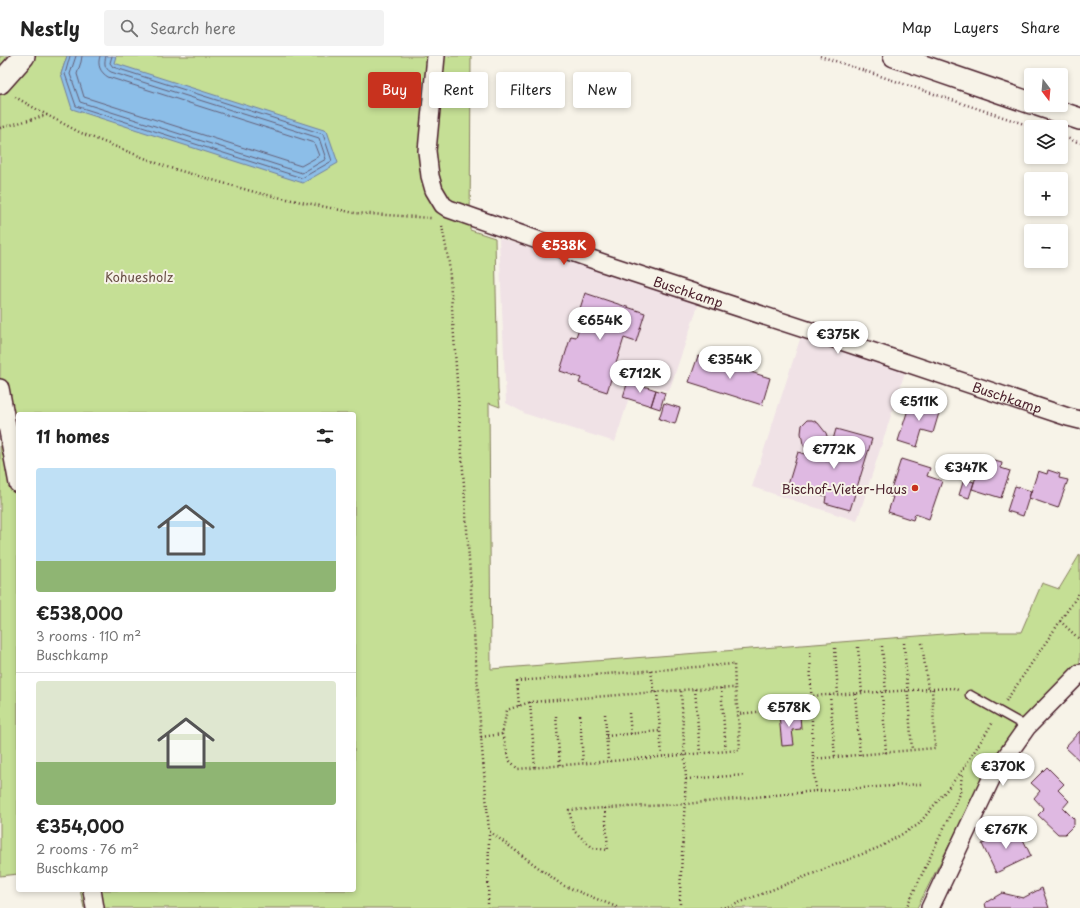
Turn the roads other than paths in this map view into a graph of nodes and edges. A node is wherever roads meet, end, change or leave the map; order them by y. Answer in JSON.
{"nodes":[{"id":1,"x":24,"y":56,"type":"edge"},
{"id":2,"x":436,"y":56,"type":"edge"},
{"id":3,"x":894,"y":56,"type":"edge"},
{"id":4,"x":8,"y":90,"type":"edge"},
{"id":5,"x":1024,"y":101,"type":"edge"},
{"id":6,"x":1059,"y":112,"type":"edge"},
{"id":7,"x":1080,"y":119,"type":"edge"},
{"id":8,"x":0,"y":388,"type":"edge"},
{"id":9,"x":1080,"y":420,"type":"edge"},
{"id":10,"x":16,"y":473,"type":"edge"},
{"id":11,"x":1080,"y":673,"type":"edge"},
{"id":12,"x":970,"y":695,"type":"road end"},
{"id":13,"x":1027,"y":727,"type":"junction"},
{"id":14,"x":92,"y":892,"type":"edge"},
{"id":15,"x":95,"y":908,"type":"edge"},
{"id":16,"x":930,"y":908,"type":"edge"}],
"edges":[{"from":1,"to":4,"type":"street"},
{"from":2,"to":9,"type":"street","name":"Buschkamp"},
{"from":3,"to":5,"type":"street"},
{"from":6,"to":7,"type":"street"},
{"from":8,"to":10,"type":"street"},
{"from":11,"to":13,"type":"street"},
{"from":12,"to":13,"type":"lane"},
{"from":13,"to":16,"type":"street"},
{"from":14,"to":15,"type":"street"}]}
